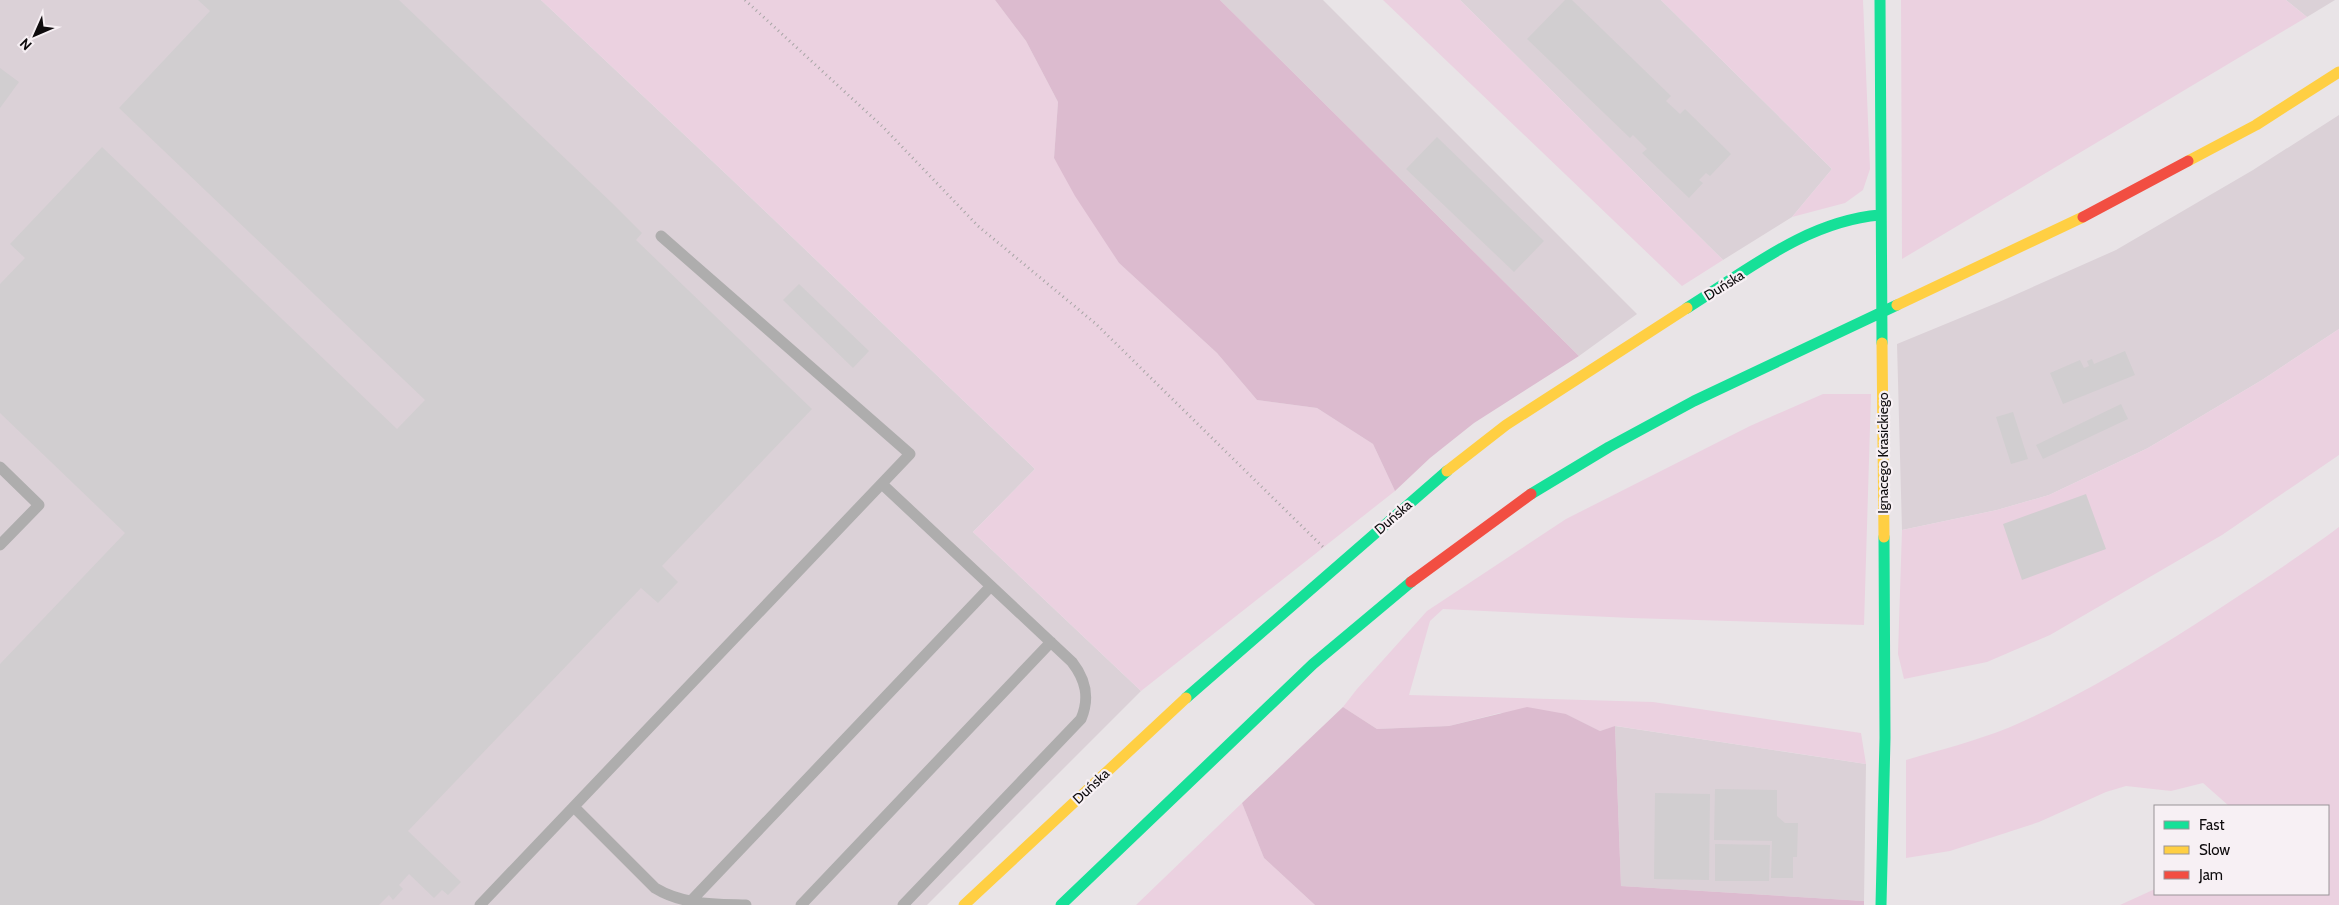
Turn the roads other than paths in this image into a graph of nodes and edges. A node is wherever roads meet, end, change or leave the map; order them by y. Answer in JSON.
{"nodes":[{"id":1,"x":1880,"y":0,"type":"edge"},
{"id":2,"x":2339,"y":72,"type":"edge"},
{"id":3,"x":1880,"y":216,"type":"junction"},
{"id":4,"x":661,"y":236,"type":"dead end"},
{"id":5,"x":0,"y":467,"type":"edge"},
{"id":6,"x":882,"y":484,"type":"junction"},
{"id":7,"x":0,"y":545,"type":"edge"},
{"id":8,"x":991,"y":586,"type":"junction"},
{"id":9,"x":1051,"y":642,"type":"junction"},
{"id":10,"x":574,"y":807,"type":"junction"},
{"id":11,"x":689,"y":903,"type":"junction"},
{"id":12,"x":480,"y":905,"type":"edge"},
{"id":13,"x":746,"y":905,"type":"edge"},
{"id":14,"x":801,"y":905,"type":"edge"},
{"id":15,"x":903,"y":905,"type":"edge"},
{"id":16,"x":964,"y":905,"type":"edge"},
{"id":17,"x":1061,"y":905,"type":"edge"},
{"id":18,"x":1881,"y":905,"type":"edge"}],
"edges":[{"from":1,"to":3,"type":"street","name":"Ignacego Krasickiego"},
{"from":2,"to":17,"type":"street"},
{"from":3,"to":16,"type":"street","name":"Duńska"},
{"from":3,"to":18,"type":"street","name":"Ignacego Krasickiego"},
{"from":4,"to":6,"type":"lane"},
{"from":5,"to":7,"type":"lane"},
{"from":6,"to":8,"type":"lane"},
{"from":6,"to":10,"type":"lane"},
{"from":8,"to":9,"type":"lane"},
{"from":8,"to":11,"type":"lane"},
{"from":9,"to":14,"type":"lane"},
{"from":9,"to":15,"type":"lane"},
{"from":10,"to":11,"type":"lane"},
{"from":10,"to":12,"type":"lane"},
{"from":11,"to":13,"type":"lane"}]}
